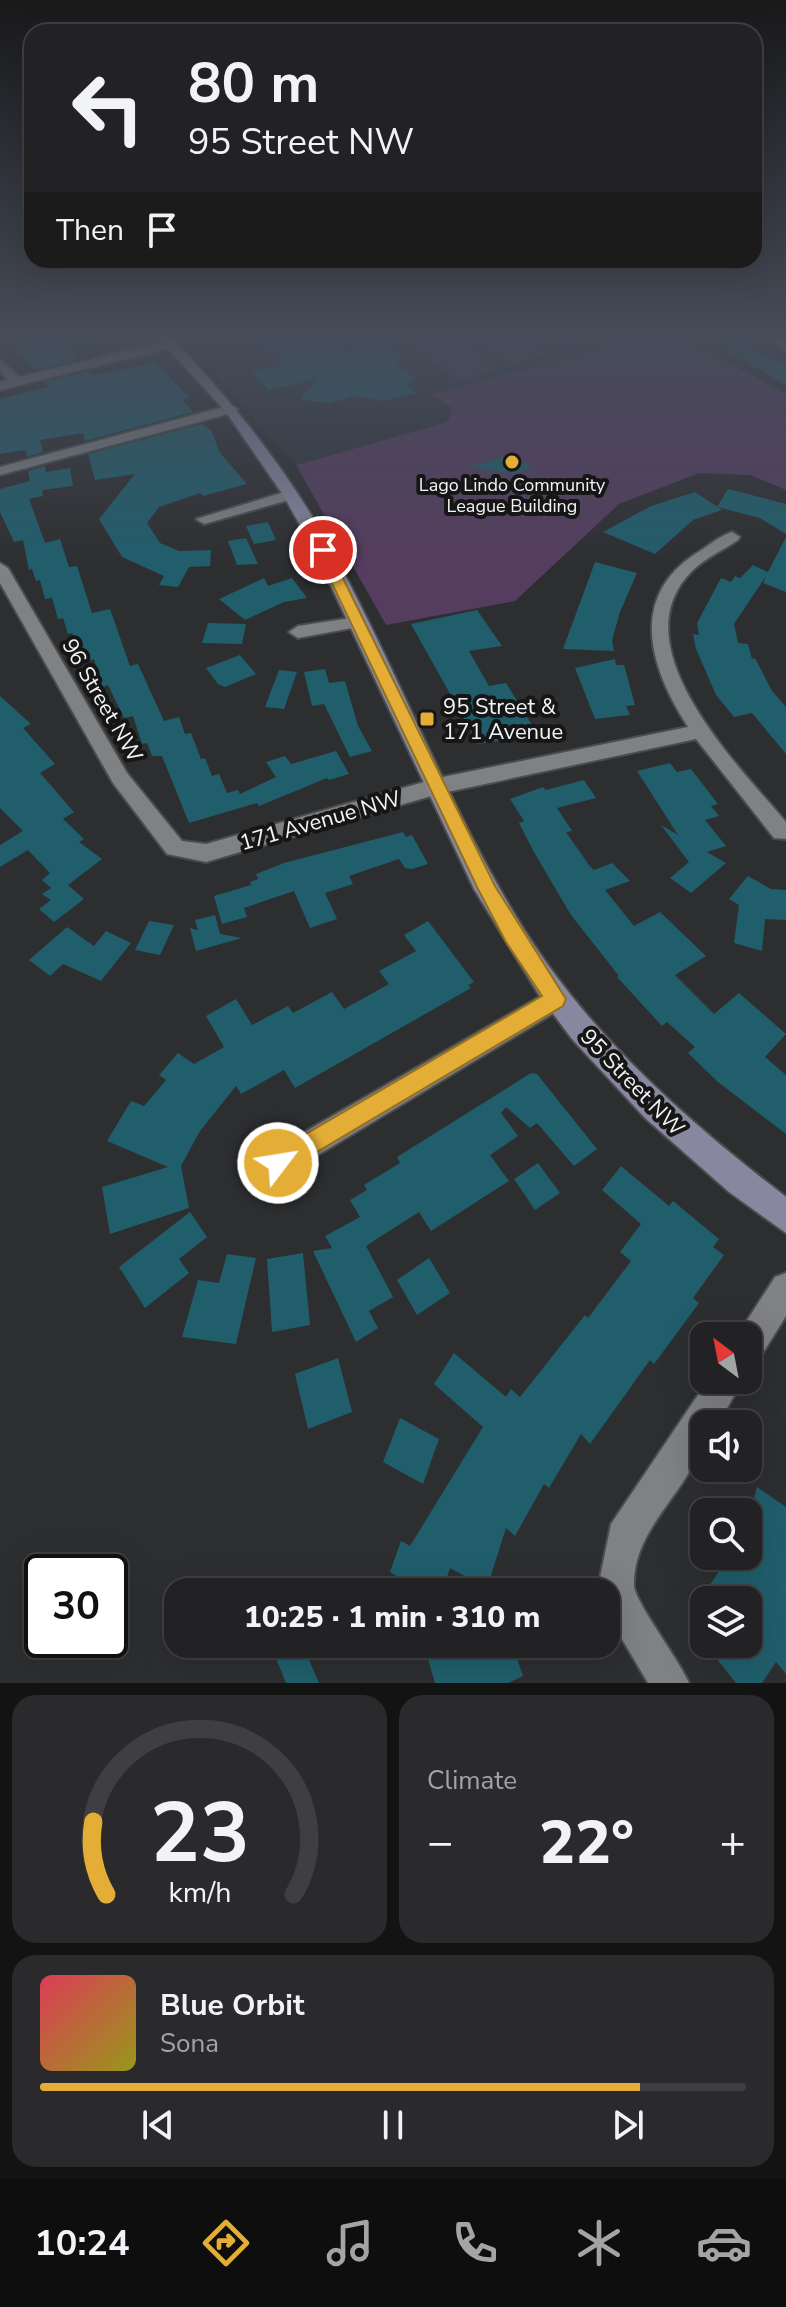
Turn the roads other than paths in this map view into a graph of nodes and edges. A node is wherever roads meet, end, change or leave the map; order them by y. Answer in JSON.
{"nodes":[{"id":1,"x":222,"y":412,"type":"edge"},
{"id":2,"x":233,"y":412,"type":"edge"},
{"id":3,"x":0,"y":471,"type":"edge"},
{"id":4,"x":291,"y":495,"type":"junction"},
{"id":5,"x":204,"y":519,"type":"dead end"},
{"id":6,"x":732,"y":537,"type":"dead end"},
{"id":7,"x":0,"y":568,"type":"edge"},
{"id":8,"x":357,"y":622,"type":"junction"},
{"id":9,"x":298,"y":632,"type":"dead end"},
{"id":10,"x":701,"y":731,"type":"junction"},
{"id":11,"x":438,"y":786,"type":"junction"},
{"id":12,"x":782,"y":832,"type":"dead end"},
{"id":13,"x":175,"y":848,"type":"joint"},
{"id":14,"x":555,"y":999,"type":"junction"},
{"id":15,"x":278,"y":1163,"type":"dead end"},
{"id":16,"x":786,"y":1217,"type":"edge"},
{"id":17,"x":786,"y":1288,"type":"edge"},
{"id":18,"x":762,"y":1326,"type":"edge"},
{"id":19,"x":718,"y":1394,"type":"edge"},
{"id":20,"x":670,"y":1683,"type":"edge"}],
"edges":[{"from":1,"to":3,"type":"street"},
{"from":2,"to":4,"type":"street","name":"95 Street NW"},
{"from":4,"to":5,"type":"street"},
{"from":4,"to":8,"type":"street","name":"95 Street NW"},
{"from":6,"to":10,"type":"street"},
{"from":7,"to":13,"type":"street","name":"96 Street NW"},
{"from":8,"to":9,"type":"street"},
{"from":8,"to":11,"type":"street","name":"95 Street NW"},
{"from":10,"to":11,"type":"street","name":"171 Avenue NW"},
{"from":10,"to":12,"type":"street"},
{"from":11,"to":13,"type":"street","name":"171 Avenue NW"},
{"from":11,"to":14,"type":"street","name":"95 Street NW"},
{"from":14,"to":15,"type":"street"},
{"from":14,"to":16,"type":"street","name":"95 Street NW"},
{"from":17,"to":18,"type":"street"},
{"from":19,"to":20,"type":"street"}]}
